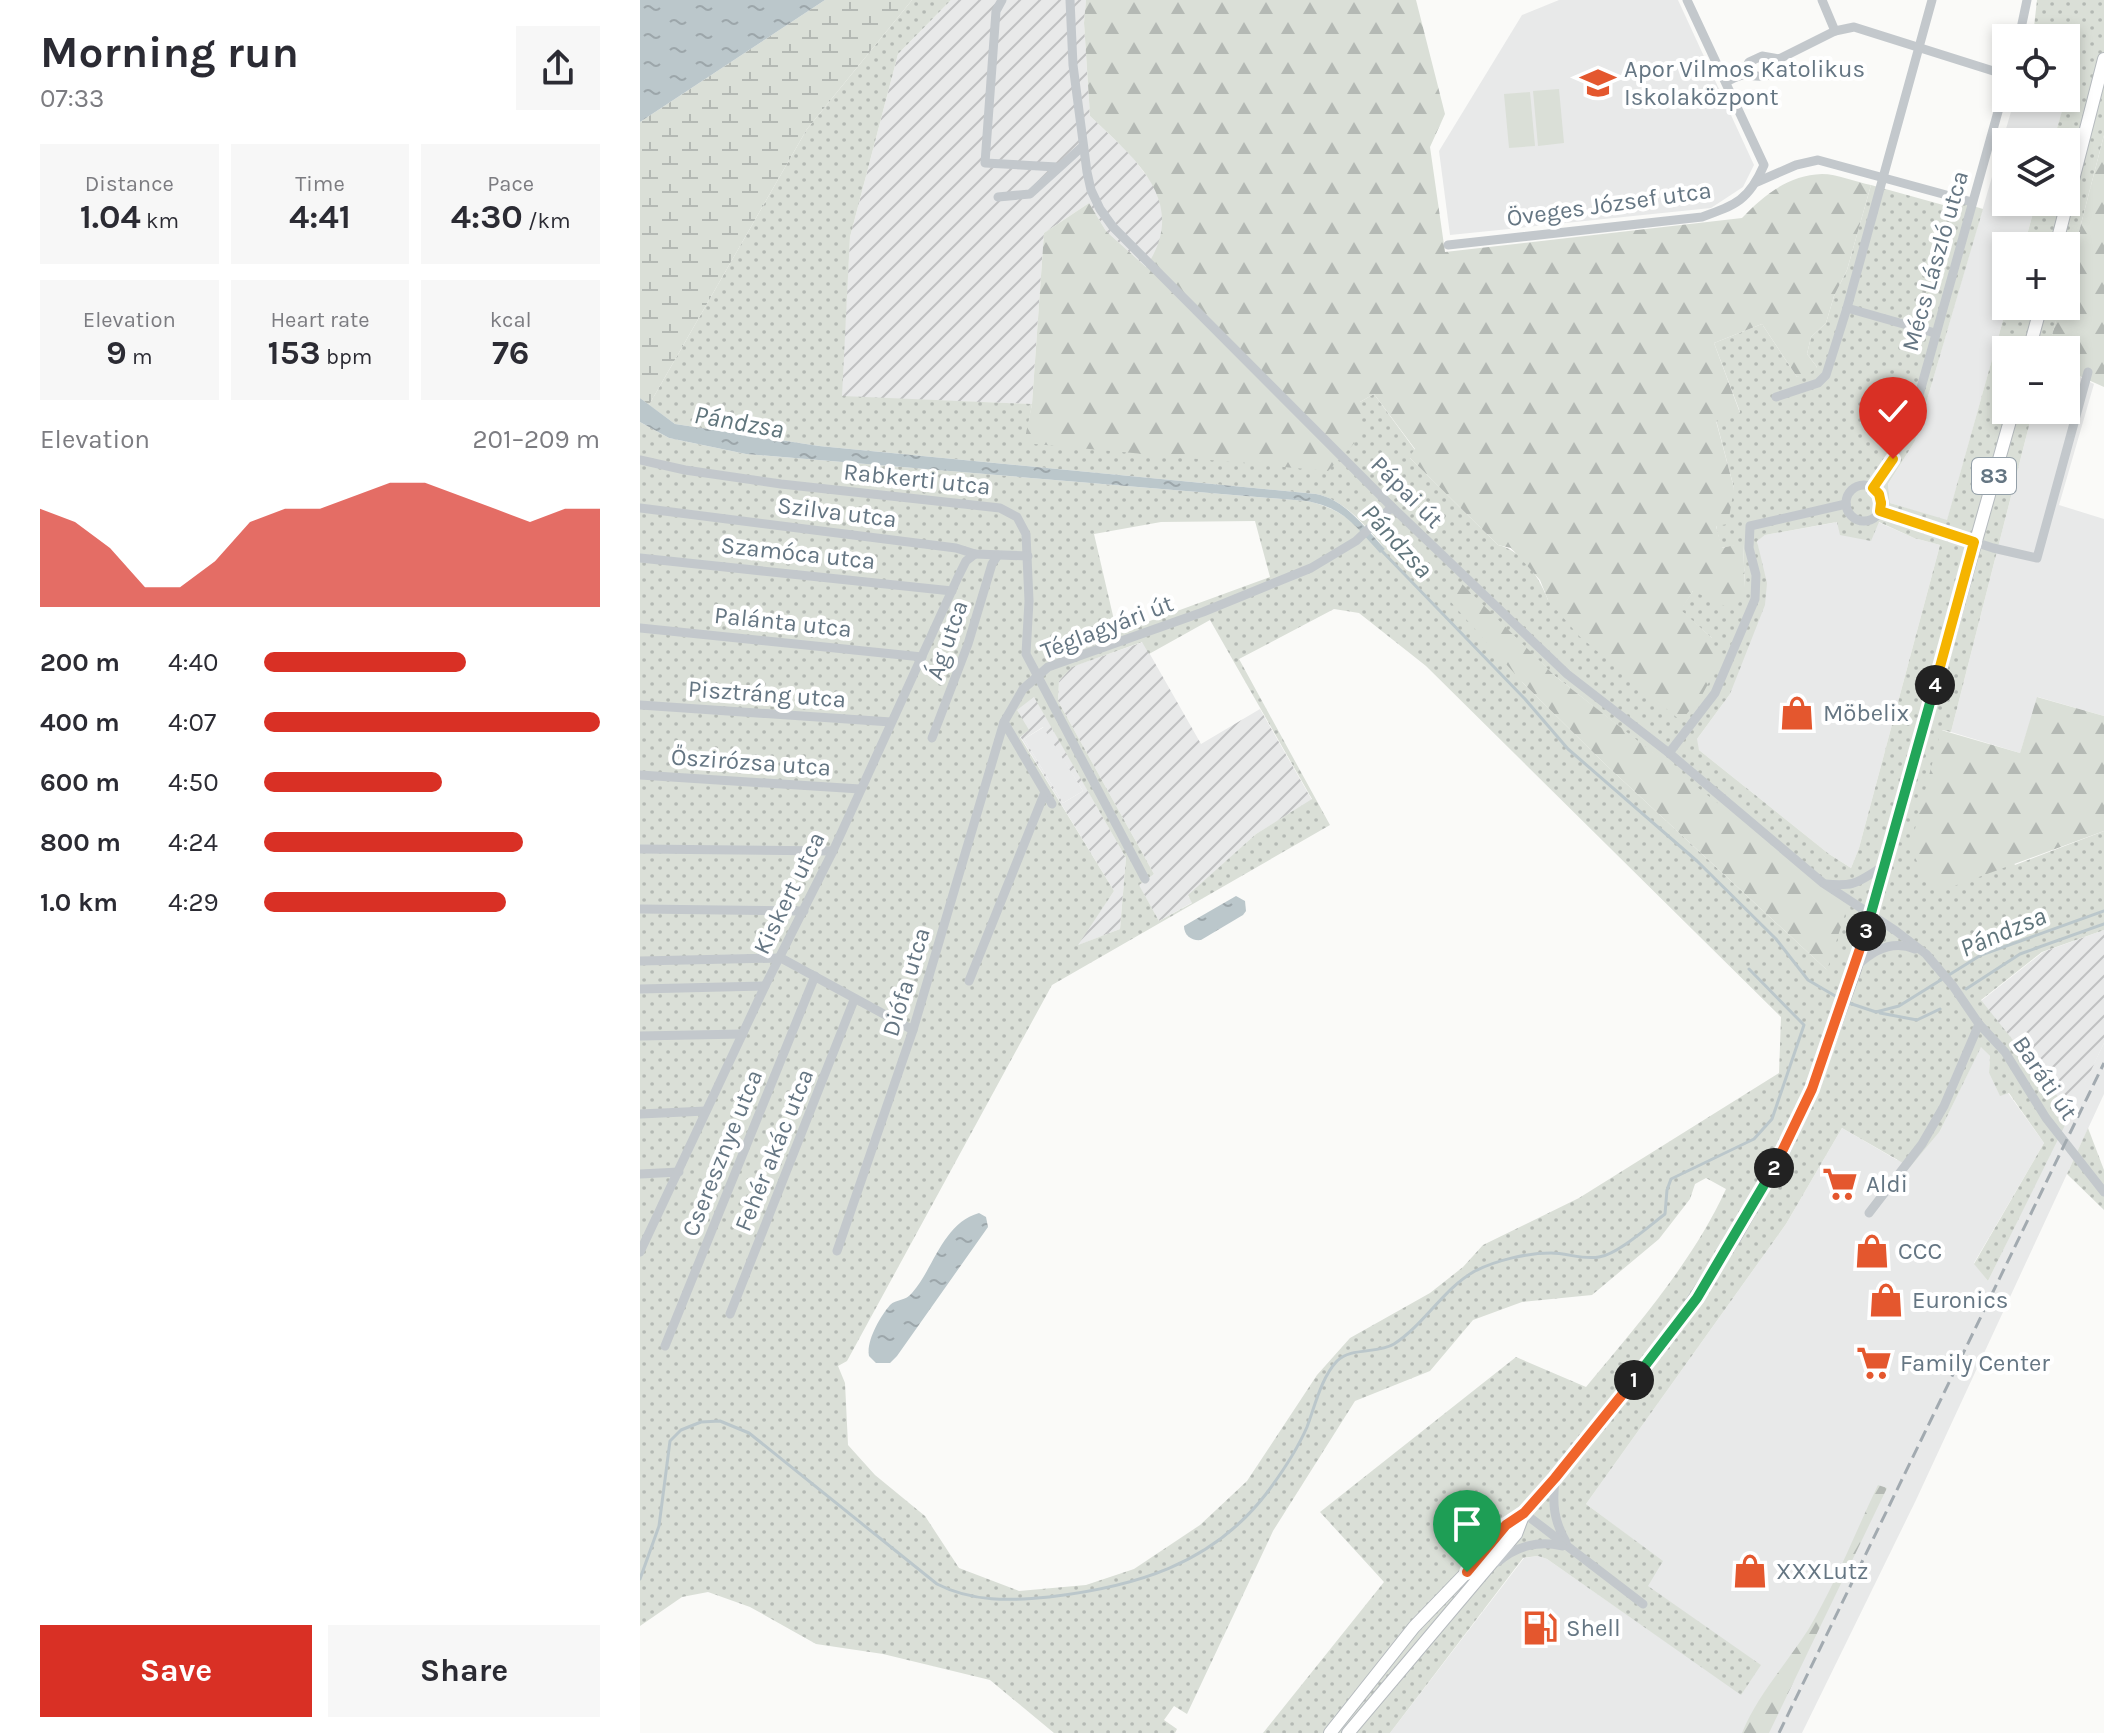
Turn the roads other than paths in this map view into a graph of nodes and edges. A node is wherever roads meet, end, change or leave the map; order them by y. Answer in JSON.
{"nodes":[{"id":1,"x":1002,"y":0,"type":"edge"},
{"id":2,"x":1070,"y":0,"type":"edge"},
{"id":3,"x":1687,"y":0,"type":"edge"},
{"id":4,"x":1822,"y":0,"type":"edge"},
{"id":5,"x":1932,"y":0,"type":"edge"},
{"id":6,"x":2027,"y":0,"type":"edge"},
{"id":7,"x":2022,"y":24,"type":"edge"},
{"id":8,"x":1835,"y":31,"type":"junction"},
{"id":9,"x":1918,"y":47,"type":"junction"},
{"id":10,"x":1779,"y":59,"type":"junction"},
{"id":11,"x":2104,"y":59,"type":"edge"},
{"id":12,"x":1992,"y":71,"type":"edge"},
{"id":13,"x":1743,"y":75,"type":"junction"},
{"id":14,"x":1726,"y":82,"type":"junction"},
{"id":15,"x":1998,"y":112,"type":"edge"},
{"id":16,"x":1083,"y":146,"type":"junction"},
{"id":17,"x":1057,"y":167,"type":"junction"},
{"id":18,"x":1884,"y":177,"type":"junction"},
{"id":19,"x":1757,"y":182,"type":"junction"},
{"id":20,"x":998,"y":197,"type":"dead end"},
{"id":21,"x":1972,"y":202,"type":"junction"},
{"id":22,"x":2060,"y":232,"type":"edge"},
{"id":23,"x":1448,"y":245,"type":"dead end"},
{"id":24,"x":1847,"y":308,"type":"junction"},
{"id":25,"x":1935,"y":333,"type":"junction"},
{"id":26,"x":2088,"y":372,"type":"dead end"},
{"id":27,"x":1776,"y":397,"type":"dead end"},
{"id":28,"x":2009,"y":424,"type":"edge"},
{"id":29,"x":640,"y":460,"type":"edge"},
{"id":30,"x":1873,"y":488,"type":"junction"},
{"id":31,"x":1846,"y":504,"type":"junction"},
{"id":32,"x":1392,"y":507,"type":"junction"},
{"id":33,"x":640,"y":508,"type":"edge"},
{"id":34,"x":1880,"y":511,"type":"junction"},
{"id":35,"x":1974,"y":542,"type":"junction"},
{"id":36,"x":975,"y":554,"type":"junction"},
{"id":37,"x":998,"y":555,"type":"junction"},
{"id":38,"x":1028,"y":556,"type":"junction"},
{"id":39,"x":640,"y":558,"type":"edge"},
{"id":40,"x":952,"y":591,"type":"junction"},
{"id":41,"x":640,"y":628,"type":"edge"},
{"id":42,"x":922,"y":657,"type":"junction"},
{"id":43,"x":1036,"y":675,"type":"junction"},
{"id":44,"x":640,"y":705,"type":"edge"},
{"id":45,"x":891,"y":722,"type":"junction"},
{"id":46,"x":1004,"y":722,"type":"junction"},
{"id":47,"x":932,"y":738,"type":"dead end"},
{"id":48,"x":1669,"y":753,"type":"junction"},
{"id":49,"x":640,"y":775,"type":"edge"},
{"id":50,"x":860,"y":789,"type":"junction"},
{"id":51,"x":1045,"y":792,"type":"junction"},
{"id":52,"x":1052,"y":804,"type":"dead end"},
{"id":53,"x":640,"y":849,"type":"edge"},
{"id":54,"x":833,"y":851,"type":"junction"},
{"id":55,"x":1884,"y":866,"type":"junction"},
{"id":56,"x":1145,"y":879,"type":"dead end"},
{"id":57,"x":1823,"y":883,"type":"junction"},
{"id":58,"x":640,"y":909,"type":"edge"},
{"id":59,"x":804,"y":911,"type":"junction"},
{"id":60,"x":1871,"y":915,"type":"junction"},
{"id":61,"x":1926,"y":954,"type":"junction"},
{"id":62,"x":781,"y":958,"type":"junction"},
{"id":63,"x":640,"y":961,"type":"edge"},
{"id":64,"x":1854,"y":972,"type":"junction"},
{"id":65,"x":815,"y":976,"type":"junction"},
{"id":66,"x":969,"y":981,"type":"dead end"},
{"id":67,"x":765,"y":986,"type":"junction"},
{"id":68,"x":640,"y":989,"type":"edge"},
{"id":69,"x":854,"y":1000,"type":"junction"},
{"id":70,"x":1979,"y":1024,"type":"junction"},
{"id":71,"x":913,"y":1030,"type":"junction"},
{"id":72,"x":743,"y":1034,"type":"junction"},
{"id":73,"x":640,"y":1036,"type":"edge"},
{"id":74,"x":706,"y":1111,"type":"junction"},
{"id":75,"x":640,"y":1114,"type":"edge"},
{"id":76,"x":679,"y":1172,"type":"junction"},
{"id":77,"x":640,"y":1174,"type":"edge"},
{"id":78,"x":2104,"y":1192,"type":"edge"},
{"id":79,"x":1869,"y":1213,"type":"dead end"},
{"id":80,"x":640,"y":1231,"type":"edge"},
{"id":81,"x":651,"y":1231,"type":"junction"},
{"id":82,"x":837,"y":1251,"type":"dead end"},
{"id":83,"x":640,"y":1252,"type":"edge"},
{"id":84,"x":730,"y":1314,"type":"dead end"},
{"id":85,"x":665,"y":1346,"type":"dead end"},
{"id":86,"x":1555,"y":1478,"type":"junction"},
{"id":87,"x":1524,"y":1513,"type":"junction"},
{"id":88,"x":1569,"y":1548,"type":"junction"},
{"id":89,"x":1479,"y":1578,"type":"junction"},
{"id":90,"x":1643,"y":1604,"type":"dead end"},
{"id":91,"x":1330,"y":1733,"type":"edge"},
{"id":92,"x":1348,"y":1733,"type":"edge"}],
"edges":[{"from":1,"to":17,"type":"street"},
{"from":2,"to":16,"type":"street","name":"Pápai út"},
{"from":3,"to":14,"type":"street"},
{"from":4,"to":8,"type":"street"},
{"from":5,"to":9,"type":"street"},
{"from":6,"to":7,"type":"street"},
{"from":8,"to":9,"type":"street"},
{"from":8,"to":10,"type":"street"},
{"from":9,"to":12,"type":"street"},
{"from":9,"to":18,"type":"street"},
{"from":10,"to":13,"type":"street"},
{"from":10,"to":13,"type":"street"},
{"from":11,"to":22,"type":"main road"},
{"from":13,"to":14,"type":"street"},
{"from":14,"to":19,"type":"street"},
{"from":15,"to":21,"type":"street","name":"Mécs László utca"},
{"from":16,"to":17,"type":"street"},
{"from":16,"to":32,"type":"street","name":"Pápai út"},
{"from":17,"to":20,"type":"street"},
{"from":18,"to":19,"type":"street","name":"Öveges József utca"},
{"from":18,"to":21,"type":"street","name":"Öveges József utca"},
{"from":18,"to":24,"type":"street"},
{"from":19,"to":23,"type":"street","name":"Öveges József utca"},
{"from":21,"to":25,"type":"street","name":"Mécs László utca"},
{"from":24,"to":25,"type":"street"},
{"from":24,"to":27,"type":"street"},
{"from":25,"to":30,"type":"street","name":"Mécs László utca"},
{"from":26,"to":35,"type":"street"},
{"from":28,"to":35,"type":"main road","number":"83"},
{"from":29,"to":38,"type":"street","name":"Rabkerti utca"},
{"from":30,"to":31,"type":"street","name":"Mécs László utca"},
{"from":30,"to":34,"type":"street"},
{"from":31,"to":34,"type":"street"},
{"from":31,"to":48,"type":"street","name":"Mécs László utca"},
{"from":32,"to":43,"type":"street","name":"Téglagyári út"},
{"from":32,"to":48,"type":"street","name":"Pápai út"},
{"from":33,"to":36,"type":"street","name":"Szilva utca"},
{"from":34,"to":35,"type":"street"},
{"from":35,"to":55,"type":"main road","number":"83"},
{"from":36,"to":37,"type":"street","name":"Szilva utca"},
{"from":36,"to":40,"type":"street","name":"Kiskert utca"},
{"from":37,"to":38,"type":"street","name":"Szilva utca"},
{"from":37,"to":47,"type":"street","name":"Ág utca"},
{"from":38,"to":43,"type":"street","name":"Rabkerti utca"},
{"from":39,"to":40,"type":"street","name":"Szamóca utca"},
{"from":40,"to":42,"type":"street","name":"Kiskert utca"},
{"from":41,"to":42,"type":"street","name":"Palánta utca"},
{"from":42,"to":45,"type":"street","name":"Kiskert utca"},
{"from":43,"to":46,"type":"street"},
{"from":43,"to":56,"type":"street","name":"Téglagyári út"},
{"from":44,"to":45,"type":"street","name":"Pisztráng utca"},
{"from":45,"to":50,"type":"street","name":"Kiskert utca"},
{"from":46,"to":51,"type":"street"},
{"from":46,"to":71,"type":"street","name":"Diófa utca"},
{"from":48,"to":57,"type":"street","name":"Pápai út"},
{"from":49,"to":50,"type":"street","name":"Őszirózsa utca"},
{"from":50,"to":54,"type":"street","name":"Kiskert utca"},
{"from":51,"to":52,"type":"street"},
{"from":51,"to":66,"type":"street"},
{"from":53,"to":54,"type":"street"},
{"from":54,"to":59,"type":"street","name":"Kiskert utca"},
{"from":55,"to":57,"type":"street"},
{"from":55,"to":60,"type":"main road","number":"83"},
{"from":57,"to":60,"type":"street","name":"Pápai út"},
{"from":58,"to":59,"type":"street"},
{"from":59,"to":62,"type":"street","name":"Kiskert utca"},
{"from":60,"to":61,"type":"street","name":"Pápai út"},
{"from":60,"to":64,"type":"main road","number":"83"},
{"from":61,"to":64,"type":"street"},
{"from":61,"to":70,"type":"street","name":"Baráti út"},
{"from":62,"to":63,"type":"street"},
{"from":62,"to":65,"type":"street"},
{"from":62,"to":67,"type":"street","name":"Kiskert utca"},
{"from":64,"to":86,"type":"main road","number":"83"},
{"from":65,"to":69,"type":"street"},
{"from":65,"to":85,"type":"street","name":"Cseresznye utca"},
{"from":67,"to":68,"type":"street"},
{"from":67,"to":72,"type":"street","name":"Kiskert utca"},
{"from":69,"to":71,"type":"street"},
{"from":69,"to":84,"type":"street","name":"Fehér akác utca"},
{"from":70,"to":78,"type":"street","name":"Baráti út"},
{"from":70,"to":79,"type":"street"},
{"from":71,"to":82,"type":"street","name":"Diófa utca"},
{"from":72,"to":73,"type":"street"},
{"from":72,"to":74,"type":"street","name":"Kiskert utca"},
{"from":74,"to":75,"type":"street"},
{"from":74,"to":76,"type":"street","name":"Kiskert utca"},
{"from":76,"to":77,"type":"street"},
{"from":76,"to":81,"type":"street","name":"Kiskert utca"},
{"from":80,"to":81,"type":"street"},
{"from":81,"to":83,"type":"street","name":"Kiskert utca"},
{"from":86,"to":87,"type":"main road","number":"83"},
{"from":86,"to":88,"type":"street"},
{"from":87,"to":88,"type":"street"},
{"from":87,"to":89,"type":"main road","number":"83"},
{"from":87,"to":91,"type":"main road","number":"83"},
{"from":88,"to":89,"type":"street"},
{"from":88,"to":90,"type":"street"},
{"from":89,"to":92,"type":"main road","number":"83"}]}
